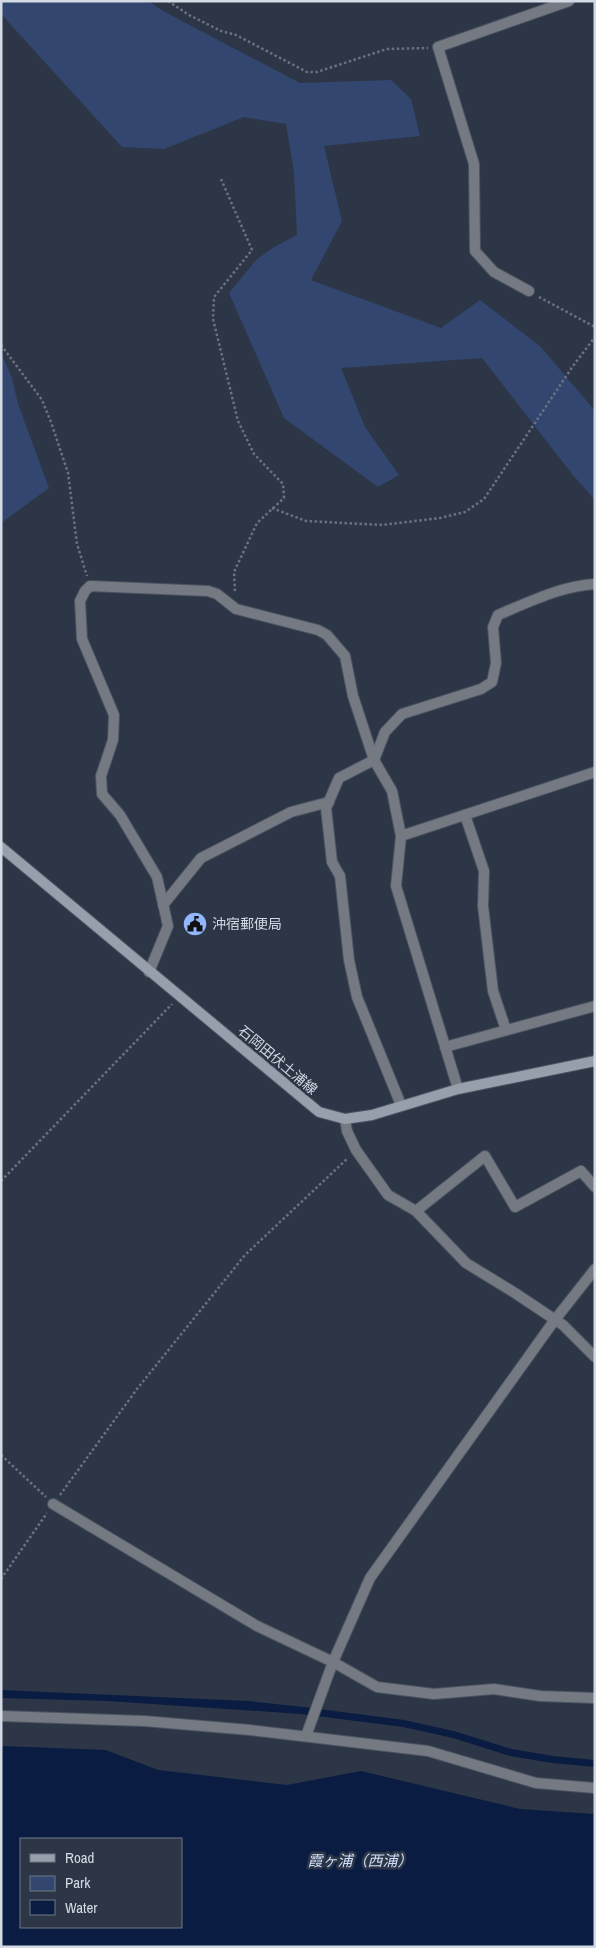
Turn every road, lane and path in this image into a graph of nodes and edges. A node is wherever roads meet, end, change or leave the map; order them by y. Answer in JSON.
{"nodes":[{"id":1,"x":168,"y":1,"type":"edge"},
{"id":2,"x":569,"y":1,"type":"edge"},
{"id":3,"x":438,"y":47,"type":"junction"},
{"id":4,"x":221,"y":178,"type":"dead end"},
{"id":5,"x":529,"y":291,"type":"joint"},
{"id":6,"x":595,"y":327,"type":"edge"},
{"id":7,"x":595,"y":338,"type":"edge"},
{"id":8,"x":1,"y":345,"type":"edge"},
{"id":9,"x":272,"y":508,"type":"junction"},
{"id":10,"x":595,"y":584,"type":"edge"},
{"id":11,"x":90,"y":586,"type":"junction"},
{"id":12,"x":236,"y":609,"type":"junction"},
{"id":13,"x":374,"y":760,"type":"junction"},
{"id":14,"x":595,"y":772,"type":"edge"},
{"id":15,"x":329,"y":802,"type":"junction"},
{"id":16,"x":465,"y":815,"type":"junction"},
{"id":17,"x":400,"y":836,"type":"junction"},
{"id":18,"x":1,"y":847,"type":"edge"},
{"id":19,"x":164,"y":905,"type":"junction"},
{"id":20,"x":149,"y":972,"type":"junction"},
{"id":21,"x":179,"y":996,"type":"junction"},
{"id":22,"x":595,"y":1006,"type":"edge"},
{"id":23,"x":506,"y":1030,"type":"junction"},
{"id":24,"x":445,"y":1047,"type":"junction"},
{"id":25,"x":595,"y":1061,"type":"edge"},
{"id":26,"x":458,"y":1089,"type":"junction"},
{"id":27,"x":402,"y":1105,"type":"junction"},
{"id":28,"x":345,"y":1119,"type":"junction"},
{"id":29,"x":356,"y":1150,"type":"junction"},
{"id":30,"x":1,"y":1181,"type":"edge"},
{"id":31,"x":595,"y":1188,"type":"edge"},
{"id":32,"x":416,"y":1211,"type":"junction"},
{"id":33,"x":595,"y":1269,"type":"edge"},
{"id":34,"x":554,"y":1321,"type":"junction"},
{"id":35,"x":595,"y":1357,"type":"edge"},
{"id":36,"x":1,"y":1455,"type":"edge"},
{"id":37,"x":53,"y":1504,"type":"junction"},
{"id":38,"x":1,"y":1579,"type":"edge"},
{"id":39,"x":333,"y":1662,"type":"junction"},
{"id":40,"x":595,"y":1698,"type":"edge"},
{"id":41,"x":1,"y":1716,"type":"edge"},
{"id":42,"x":306,"y":1736,"type":"junction"},
{"id":43,"x":595,"y":1788,"type":"edge"}],
"edges":[{"from":1,"to":3,"type":"path"},
{"from":2,"to":3,"type":"street"},
{"from":3,"to":5,"type":"street"},
{"from":4,"to":9,"type":"path"},
{"from":5,"to":6,"type":"path"},
{"from":7,"to":9,"type":"path"},
{"from":8,"to":11,"type":"path"},
{"from":9,"to":12,"type":"path"},
{"from":10,"to":13,"type":"street"},
{"from":11,"to":12,"type":"street"},
{"from":11,"to":19,"type":"street"},
{"from":12,"to":13,"type":"street"},
{"from":13,"to":15,"type":"street"},
{"from":13,"to":17,"type":"street"},
{"from":14,"to":16,"type":"street"},
{"from":15,"to":19,"type":"street"},
{"from":15,"to":27,"type":"street"},
{"from":16,"to":17,"type":"street"},
{"from":16,"to":23,"type":"street"},
{"from":17,"to":24,"type":"street"},
{"from":18,"to":20,"type":"main road","name":"石岡田伏土浦線"},
{"from":19,"to":20,"type":"street"},
{"from":20,"to":21,"type":"main road","name":"石岡田伏土浦線"},
{"from":21,"to":28,"type":"main road","name":"石岡田伏土浦線"},
{"from":21,"to":30,"type":"path"},
{"from":22,"to":23,"type":"street"},
{"from":23,"to":24,"type":"street"},
{"from":24,"to":26,"type":"street"},
{"from":25,"to":26,"type":"main road","name":"石岡田伏土浦線"},
{"from":26,"to":27,"type":"main road","name":"石岡田伏土浦線"},
{"from":27,"to":28,"type":"main road","name":"石岡田伏土浦線"},
{"from":28,"to":29,"type":"street"},
{"from":29,"to":32,"type":"street"},
{"from":29,"to":37,"type":"path"},
{"from":31,"to":32,"type":"street"},
{"from":32,"to":34,"type":"street"},
{"from":33,"to":34,"type":"street"},
{"from":34,"to":35,"type":"street"},
{"from":34,"to":39,"type":"street"},
{"from":36,"to":37,"type":"path"},
{"from":37,"to":38,"type":"path"},
{"from":37,"to":39,"type":"street"},
{"from":39,"to":40,"type":"street"},
{"from":39,"to":42,"type":"street"},
{"from":41,"to":42,"type":"street"},
{"from":42,"to":43,"type":"street"}]}
